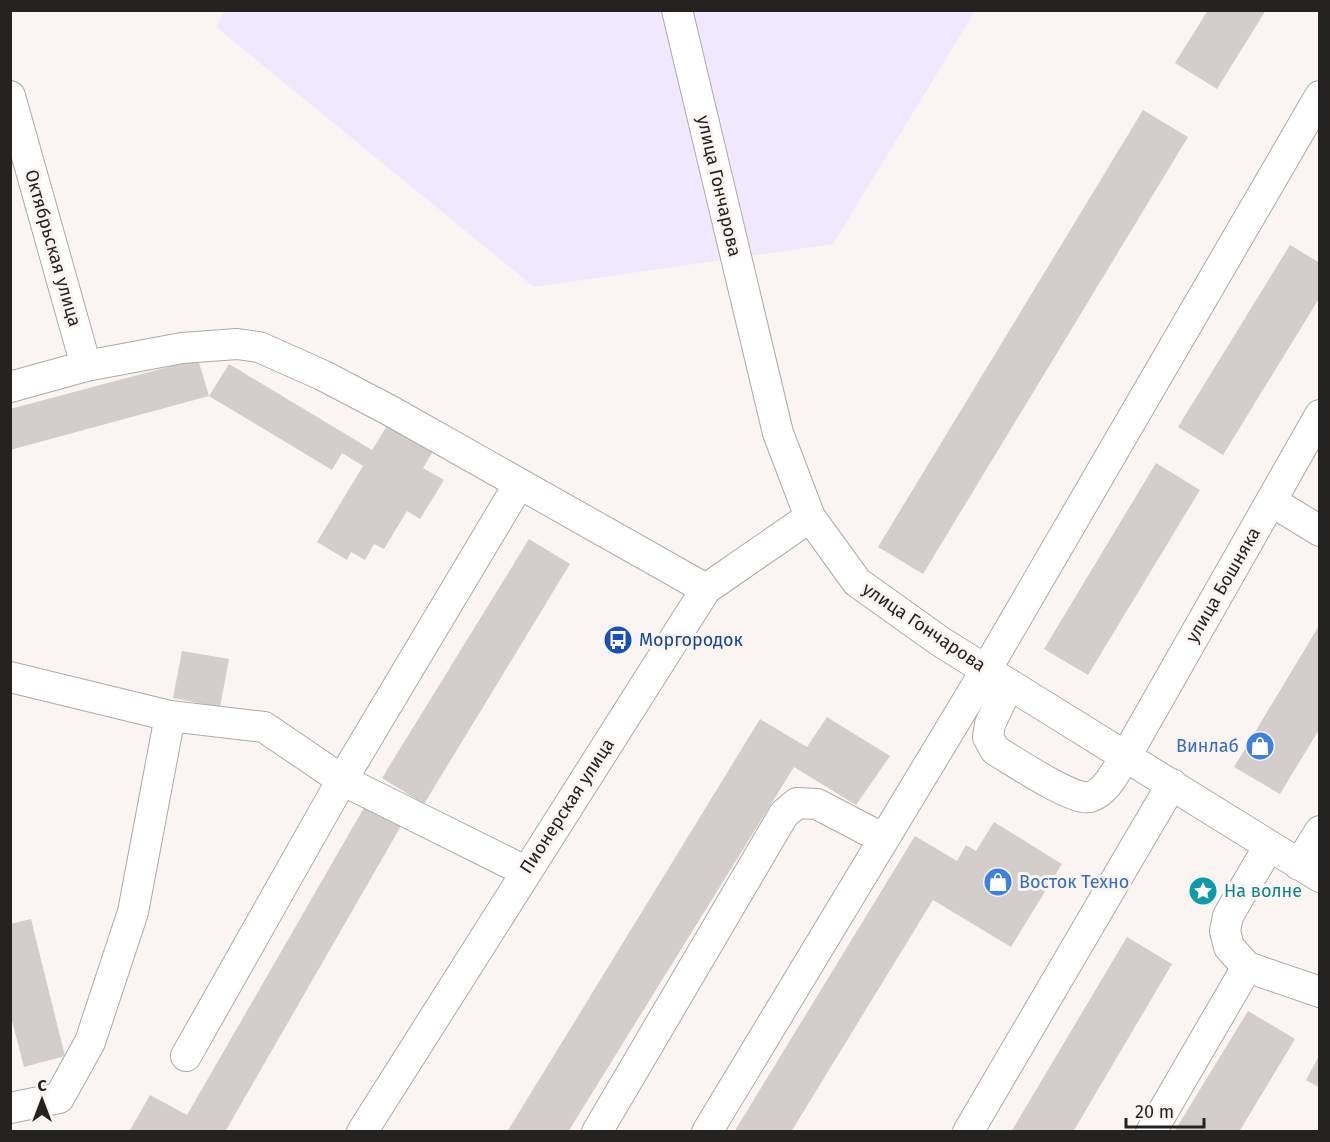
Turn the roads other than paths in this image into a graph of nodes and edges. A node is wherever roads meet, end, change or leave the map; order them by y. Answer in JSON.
{"nodes":[{"id":1,"x":677,"y":10,"type":"edge"},
{"id":2,"x":10,"y":96,"type":"edge"},
{"id":3,"x":1320,"y":96,"type":"edge"},
{"id":4,"x":86,"y":366,"type":"junction"},
{"id":5,"x":10,"y":387,"type":"edge"},
{"id":6,"x":1320,"y":415,"type":"edge"},
{"id":7,"x":519,"y":484,"type":"junction"},
{"id":8,"x":1271,"y":501,"type":"junction"},
{"id":9,"x":810,"y":517,"type":"junction"},
{"id":10,"x":1320,"y":531,"type":"edge"},
{"id":11,"x":706,"y":589,"type":"junction"},
{"id":12,"x":10,"y":677,"type":"edge"},
{"id":13,"x":997,"y":677,"type":"junction"},
{"id":14,"x":170,"y":716,"type":"junction"},
{"id":15,"x":1126,"y":756,"type":"junction"},
{"id":16,"x":342,"y":780,"type":"junction"},
{"id":17,"x":1172,"y":784,"type":"junction"},
{"id":18,"x":1320,"y":831,"type":"edge"},
{"id":19,"x":884,"y":839,"type":"junction"},
{"id":20,"x":1269,"y":846,"type":"junction"},
{"id":21,"x":525,"y":871,"type":"junction"},
{"id":22,"x":1309,"y":871,"type":"edge"},
{"id":23,"x":1247,"y":967,"type":"junction"},
{"id":24,"x":1320,"y":992,"type":"edge"},
{"id":25,"x":186,"y":1056,"type":"dead end"},
{"id":26,"x":10,"y":1108,"type":"edge"},
{"id":27,"x":366,"y":1130,"type":"edge"},
{"id":28,"x":597,"y":1131,"type":"edge"},
{"id":29,"x":707,"y":1131,"type":"edge"},
{"id":30,"x":968,"y":1131,"type":"edge"},
{"id":31,"x":1151,"y":1131,"type":"edge"}],
"edges":[{"from":1,"to":9,"type":"street","name":"улица Гончарова"},
{"from":2,"to":4,"type":"street","name":"Октябрьская улица"},
{"from":3,"to":13,"type":"street"},
{"from":4,"to":5,"type":"street"},
{"from":4,"to":7,"type":"street"},
{"from":6,"to":8,"type":"street","name":"улица Бошняка"},
{"from":7,"to":11,"type":"street"},
{"from":7,"to":16,"type":"street"},
{"from":8,"to":10,"type":"street"},
{"from":8,"to":15,"type":"street","name":"улица Бошняка"},
{"from":9,"to":11,"type":"street","name":"Пионерская улица"},
{"from":9,"to":13,"type":"street","name":"улица Гончарова"},
{"from":11,"to":21,"type":"street","name":"Пионерская улица"},
{"from":12,"to":14,"type":"street"},
{"from":13,"to":15,"type":"street","name":"улица Гончарова"},
{"from":13,"to":15,"type":"street","name":"улица Бошняка"},
{"from":13,"to":19,"type":"street"},
{"from":14,"to":16,"type":"street"},
{"from":14,"to":26,"type":"street"},
{"from":15,"to":17,"type":"street","name":"улица Гончарова"},
{"from":16,"to":21,"type":"street"},
{"from":16,"to":25,"type":"street"},
{"from":17,"to":20,"type":"street","name":"улица Гончарова"},
{"from":17,"to":30,"type":"street"},
{"from":18,"to":22,"type":"street"},
{"from":19,"to":28,"type":"street"},
{"from":19,"to":29,"type":"street"},
{"from":20,"to":22,"type":"street","name":"улица Гончарова"},
{"from":20,"to":23,"type":"street"},
{"from":21,"to":27,"type":"street","name":"Пионерская улица"},
{"from":23,"to":24,"type":"street"},
{"from":23,"to":31,"type":"street"}]}
